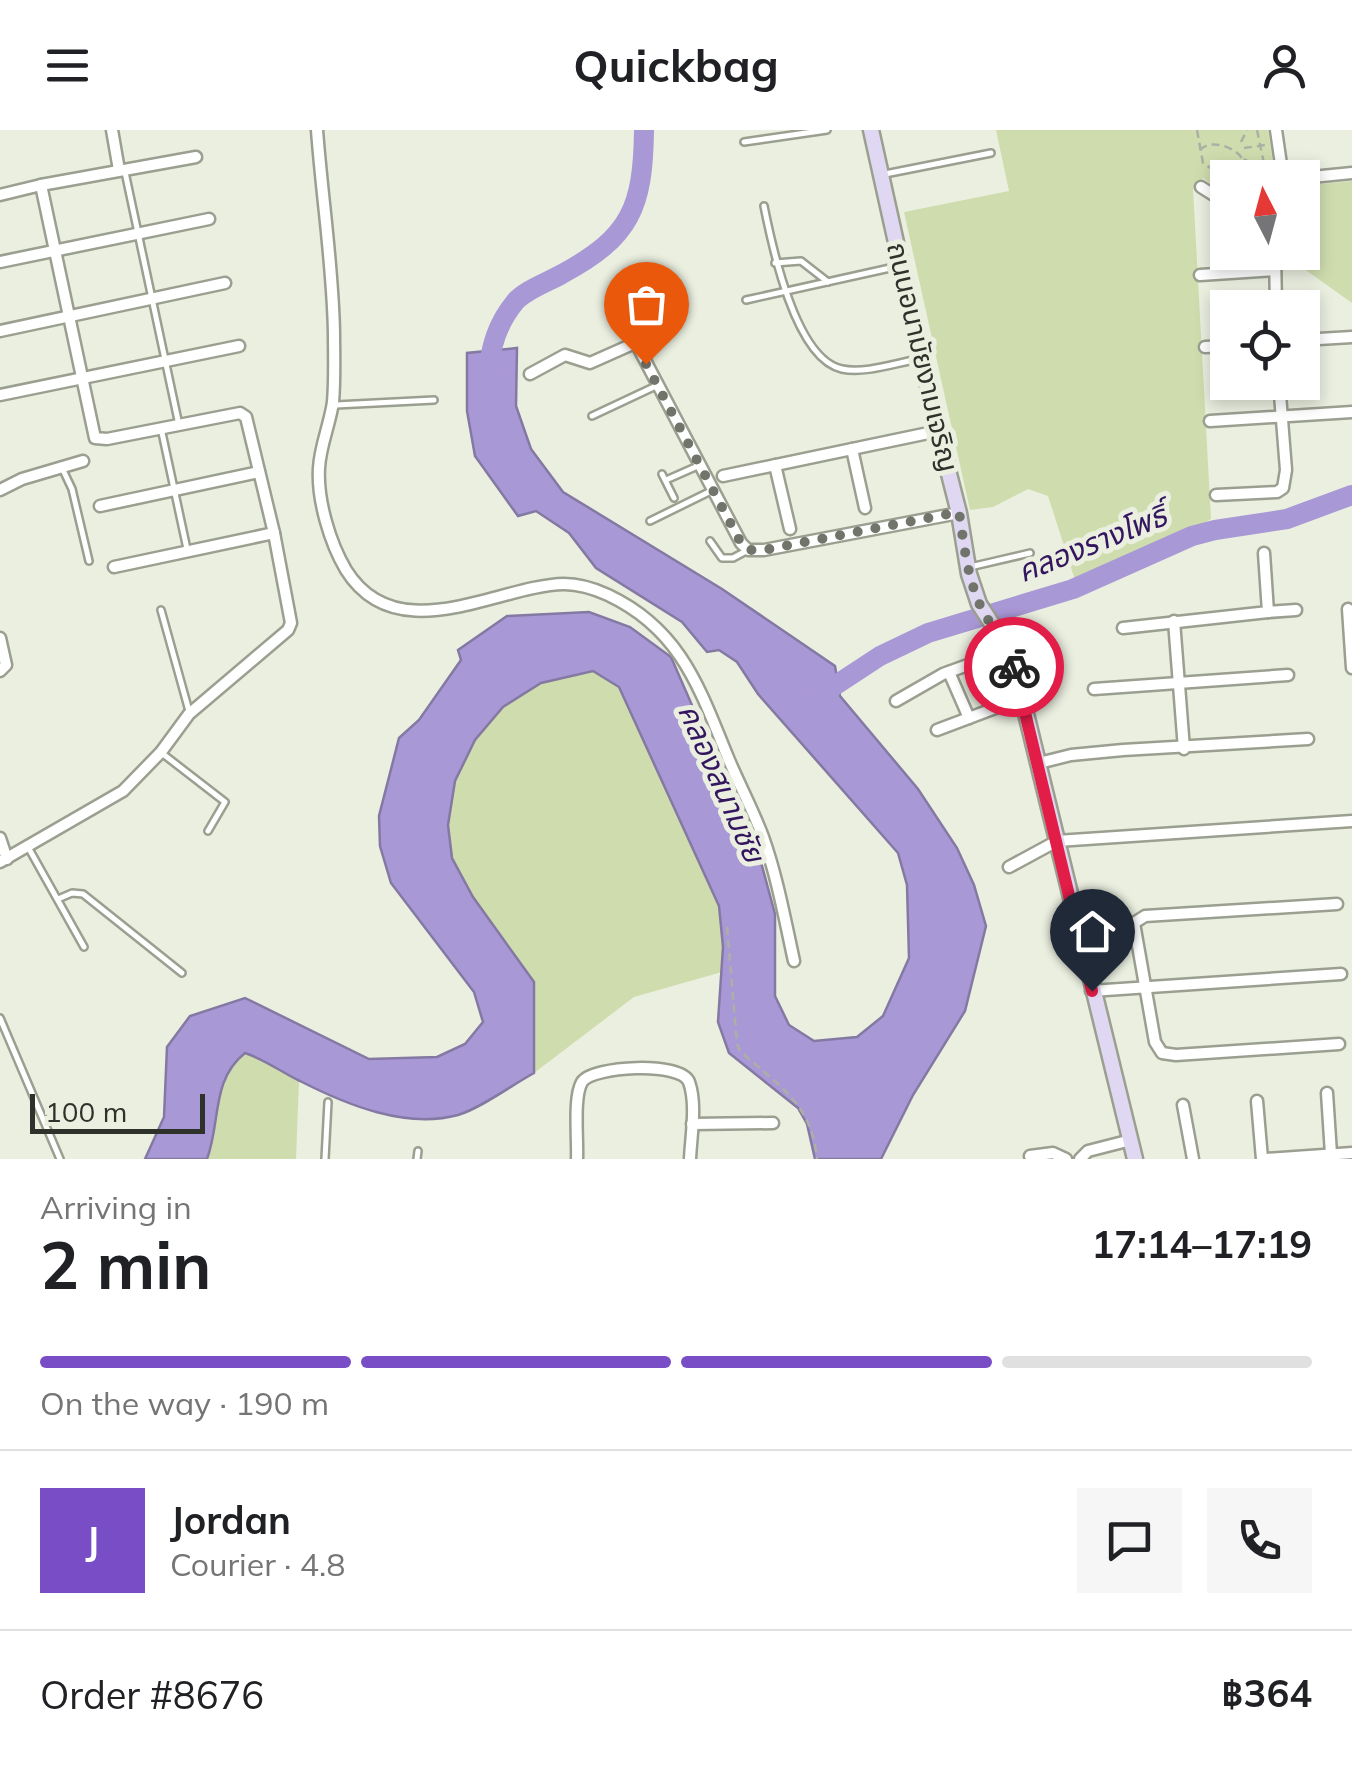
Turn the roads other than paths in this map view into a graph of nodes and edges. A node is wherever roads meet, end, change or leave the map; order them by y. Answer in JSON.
{"nodes":[{"id":1,"x":112,"y":130,"type":"edge"},
{"id":2,"x":317,"y":130,"type":"edge"},
{"id":3,"x":827,"y":130,"type":"edge"},
{"id":4,"x":872,"y":130,"type":"edge"},
{"id":5,"x":1276,"y":130,"type":"edge"},
{"id":6,"x":744,"y":142,"type":"dead end"},
{"id":7,"x":991,"y":153,"type":"dead end"},
{"id":8,"x":196,"y":157,"type":"dead end"},
{"id":9,"x":1280,"y":160,"type":"edge"},
{"id":10,"x":122,"y":170,"type":"junction"},
{"id":11,"x":882,"y":174,"type":"junction"},
{"id":12,"x":1352,"y":174,"type":"edge"},
{"id":13,"x":1320,"y":177,"type":"edge"},
{"id":14,"x":41,"y":185,"type":"junction"},
{"id":15,"x":1201,"y":187,"type":"dead end"},
{"id":16,"x":1210,"y":193,"type":"edge"},
{"id":17,"x":0,"y":194,"type":"edge"},
{"id":18,"x":764,"y":206,"type":"dead end"},
{"id":19,"x":209,"y":219,"type":"dead end"},
{"id":20,"x":138,"y":234,"type":"junction"},
{"id":21,"x":54,"y":250,"type":"junction"},
{"id":22,"x":0,"y":262,"type":"edge"},
{"id":23,"x":775,"y":263,"type":"junction"},
{"id":24,"x":902,"y":266,"type":"junction"},
{"id":25,"x":1275,"y":270,"type":"joint"},
{"id":26,"x":1200,"y":275,"type":"dead end"},
{"id":27,"x":828,"y":282,"type":"junction"},
{"id":28,"x":225,"y":283,"type":"dead end"},
{"id":29,"x":1276,"y":290,"type":"edge"},
{"id":30,"x":784,"y":292,"type":"junction"},
{"id":31,"x":151,"y":299,"type":"junction"},
{"id":32,"x":746,"y":300,"type":"dead end"},
{"id":33,"x":68,"y":317,"type":"junction"},
{"id":34,"x":626,"y":326,"type":"dead end"},
{"id":35,"x":0,"y":331,"type":"edge"},
{"id":36,"x":1352,"y":337,"type":"edge"},
{"id":37,"x":1320,"y":339,"type":"edge"},
{"id":38,"x":634,"y":343,"type":"junction"},
{"id":39,"x":238,"y":346,"type":"dead end"},
{"id":40,"x":1206,"y":347,"type":"dead end"},
{"id":41,"x":1210,"y":347,"type":"edge"},
{"id":42,"x":922,"y":358,"type":"junction"},
{"id":43,"x":166,"y":360,"type":"junction"},
{"id":44,"x":530,"y":374,"type":"dead end"},
{"id":45,"x":80,"y":378,"type":"junction"},
{"id":46,"x":658,"y":386,"type":"junction"},
{"id":47,"x":0,"y":395,"type":"edge"},
{"id":48,"x":434,"y":400,"type":"dead end"},
{"id":49,"x":1280,"y":400,"type":"edge"},
{"id":50,"x":332,"y":405,"type":"junction"},
{"id":51,"x":1352,"y":412,"type":"edge"},
{"id":52,"x":592,"y":416,"type":"dead end"},
{"id":53,"x":1281,"y":417,"type":"junction"},
{"id":54,"x":1210,"y":421,"type":"dead end"},
{"id":55,"x":180,"y":425,"type":"junction"},
{"id":56,"x":161,"y":428,"type":"junction"},
{"id":57,"x":938,"y":431,"type":"junction"},
{"id":58,"x":852,"y":449,"type":"junction"},
{"id":59,"x":83,"y":461,"type":"dead end"},
{"id":60,"x":700,"y":465,"type":"junction"},
{"id":61,"x":775,"y":465,"type":"junction"},
{"id":62,"x":61,"y":468,"type":"junction"},
{"id":63,"x":260,"y":472,"type":"junction"},
{"id":64,"x":723,"y":476,"type":"dead end"},
{"id":65,"x":0,"y":490,"type":"edge"},
{"id":66,"x":174,"y":490,"type":"junction"},
{"id":67,"x":714,"y":490,"type":"junction"},
{"id":68,"x":1216,"y":495,"type":"dead end"},
{"id":69,"x":674,"y":498,"type":"dead end"},
{"id":70,"x":100,"y":506,"type":"dead end"},
{"id":71,"x":865,"y":508,"type":"dead end"},
{"id":72,"x":959,"y":512,"type":"junction"},
{"id":73,"x":650,"y":521,"type":"dead end"},
{"id":74,"x":790,"y":529,"type":"dead end"},
{"id":75,"x":274,"y":533,"type":"junction"},
{"id":76,"x":710,"y":540,"type":"dead end"},
{"id":77,"x":748,"y":550,"type":"junction"},
{"id":78,"x":187,"y":552,"type":"junction"},
{"id":79,"x":1030,"y":553,"type":"dead end"},
{"id":80,"x":1264,"y":553,"type":"dead end"},
{"id":81,"x":89,"y":561,"type":"dead end"},
{"id":82,"x":114,"y":567,"type":"dead end"},
{"id":83,"x":968,"y":568,"type":"junction"},
{"id":84,"x":1348,"y":609,"type":"dead end"},
{"id":85,"x":161,"y":610,"type":"dead end"},
{"id":86,"x":1296,"y":610,"type":"dead end"},
{"id":87,"x":1268,"y":612,"type":"junction"},
{"id":88,"x":1174,"y":621,"type":"junction"},
{"id":89,"x":1123,"y":628,"type":"dead end"},
{"id":90,"x":0,"y":638,"type":"edge"},
{"id":91,"x":1009,"y":650,"type":"junction"},
{"id":92,"x":1352,"y":668,"type":"edge"},
{"id":93,"x":0,"y":670,"type":"edge"},
{"id":94,"x":949,"y":672,"type":"junction"},
{"id":95,"x":1288,"y":675,"type":"dead end"},
{"id":96,"x":1180,"y":683,"type":"junction"},
{"id":97,"x":1094,"y":689,"type":"dead end"},
{"id":98,"x":1022,"y":698,"type":"junction"},
{"id":99,"x":896,"y":701,"type":"dead end"},
{"id":100,"x":189,"y":714,"type":"junction"},
{"id":101,"x":969,"y":718,"type":"junction"},
{"id":102,"x":937,"y":730,"type":"dead end"},
{"id":103,"x":1308,"y":739,"type":"dead end"},
{"id":104,"x":1184,"y":749,"type":"junction"},
{"id":105,"x":160,"y":752,"type":"junction"},
{"id":106,"x":1038,"y":763,"type":"junction"},
{"id":107,"x":1352,"y":820,"type":"edge"},
{"id":108,"x":208,"y":831,"type":"dead end"},
{"id":109,"x":0,"y":838,"type":"edge"},
{"id":110,"x":1058,"y":841,"type":"junction"},
{"id":111,"x":28,"y":847,"type":"junction"},
{"id":112,"x":3,"y":860,"type":"edge"},
{"id":113,"x":1010,"y":868,"type":"dead end"},
{"id":114,"x":58,"y":899,"type":"junction"},
{"id":115,"x":1337,"y":904,"type":"dead end"},
{"id":116,"x":84,"y":948,"type":"dead end"},
{"id":117,"x":794,"y":961,"type":"dead end"},
{"id":118,"x":182,"y":973,"type":"dead end"},
{"id":119,"x":1340,"y":974,"type":"dead end"},
{"id":120,"x":1146,"y":987,"type":"junction"},
{"id":121,"x":1092,"y":991,"type":"junction"},
{"id":122,"x":0,"y":1018,"type":"edge"},
{"id":123,"x":1339,"y":1044,"type":"dead end"},
{"id":124,"x":1327,"y":1093,"type":"dead end"},
{"id":125,"x":1257,"y":1101,"type":"dead end"},
{"id":126,"x":328,"y":1102,"type":"dead end"},
{"id":127,"x":1183,"y":1105,"type":"dead end"},
{"id":128,"x":774,"y":1123,"type":"dead end"},
{"id":129,"x":692,"y":1124,"type":"junction"},
{"id":130,"x":1130,"y":1140,"type":"junction"},
{"id":131,"x":418,"y":1150,"type":"dead end"},
{"id":132,"x":1352,"y":1153,"type":"edge"},
{"id":133,"x":1332,"y":1154,"type":"junction"},
{"id":134,"x":1030,"y":1156,"type":"dead end"},
{"id":135,"x":1135,"y":1158,"type":"edge"},
{"id":136,"x":60,"y":1159,"type":"edge"},
{"id":137,"x":326,"y":1159,"type":"edge"},
{"id":138,"x":417,"y":1159,"type":"edge"},
{"id":139,"x":578,"y":1159,"type":"edge"},
{"id":140,"x":690,"y":1159,"type":"edge"},
{"id":141,"x":1066,"y":1159,"type":"edge"},
{"id":142,"x":1080,"y":1159,"type":"edge"},
{"id":143,"x":1127,"y":1159,"type":"edge"},
{"id":144,"x":1193,"y":1159,"type":"edge"},
{"id":145,"x":1264,"y":1159,"type":"edge"}],
"edges":[{"from":1,"to":10,"type":"street"},
{"from":2,"to":50,"type":"street"},
{"from":3,"to":6,"type":"lane"},
{"from":4,"to":11,"type":"street","name":"ถนนอนามัยงามเจริญ"},
{"from":5,"to":9,"type":"street"},
{"from":7,"to":11,"type":"lane"},
{"from":8,"to":10,"type":"street"},
{"from":10,"to":14,"type":"street"},
{"from":10,"to":20,"type":"lane"},
{"from":11,"to":24,"type":"street","name":"ถนนอนามัยงามเจริญ"},
{"from":12,"to":13,"type":"street"},
{"from":14,"to":17,"type":"street"},
{"from":14,"to":21,"type":"street"},
{"from":15,"to":16,"type":"street"},
{"from":18,"to":23,"type":"lane"},
{"from":19,"to":20,"type":"street"},
{"from":20,"to":21,"type":"street"},
{"from":20,"to":31,"type":"lane"},
{"from":21,"to":22,"type":"street"},
{"from":21,"to":33,"type":"street"},
{"from":23,"to":27,"type":"lane"},
{"from":23,"to":30,"type":"lane"},
{"from":24,"to":27,"type":"lane"},
{"from":24,"to":42,"type":"street","name":"ถนนอนามัยงามเจริญ"},
{"from":25,"to":26,"type":"street"},
{"from":25,"to":29,"type":"street"},
{"from":27,"to":30,"type":"lane"},
{"from":28,"to":31,"type":"street"},
{"from":30,"to":32,"type":"lane"},
{"from":30,"to":42,"type":"lane"},
{"from":31,"to":33,"type":"street"},
{"from":31,"to":43,"type":"lane"},
{"from":33,"to":35,"type":"street"},
{"from":33,"to":45,"type":"street"},
{"from":34,"to":38,"type":"street"},
{"from":36,"to":37,"type":"street"},
{"from":38,"to":44,"type":"street"},
{"from":38,"to":46,"type":"street"},
{"from":39,"to":43,"type":"street"},
{"from":40,"to":41,"type":"street"},
{"from":42,"to":57,"type":"street","name":"ถนนอนามัยงามเจริญ"},
{"from":43,"to":45,"type":"street"},
{"from":43,"to":55,"type":"lane"},
{"from":45,"to":47,"type":"street"},
{"from":45,"to":56,"type":"street"},
{"from":46,"to":52,"type":"lane"},
{"from":46,"to":60,"type":"street"},
{"from":48,"to":50,"type":"lane"},
{"from":49,"to":53,"type":"street"},
{"from":50,"to":117,"type":"street"},
{"from":51,"to":53,"type":"street"},
{"from":53,"to":54,"type":"street"},
{"from":53,"to":68,"type":"street"},
{"from":55,"to":56,"type":"street"},
{"from":55,"to":63,"type":"street"},
{"from":56,"to":66,"type":"lane"},
{"from":57,"to":58,"type":"street"},
{"from":57,"to":72,"type":"street","name":"ถนนอนามัยงามเจริญ"},
{"from":58,"to":61,"type":"street"},
{"from":58,"to":71,"type":"street"},
{"from":59,"to":62,"type":"street"},
{"from":60,"to":67,"type":"street"},
{"from":60,"to":69,"type":"lane"},
{"from":61,"to":64,"type":"street"},
{"from":61,"to":74,"type":"street"},
{"from":62,"to":65,"type":"street"},
{"from":62,"to":81,"type":"lane"},
{"from":63,"to":66,"type":"street"},
{"from":63,"to":75,"type":"street"},
{"from":66,"to":70,"type":"street"},
{"from":66,"to":78,"type":"lane"},
{"from":67,"to":73,"type":"lane"},
{"from":67,"to":77,"type":"street"},
{"from":72,"to":77,"type":"street"},
{"from":72,"to":83,"type":"street","name":"ถนนอนามัยงามเจริญ"},
{"from":75,"to":78,"type":"street"},
{"from":75,"to":100,"type":"street"},
{"from":76,"to":77,"type":"lane"},
{"from":78,"to":82,"type":"street"},
{"from":79,"to":83,"type":"lane"},
{"from":80,"to":87,"type":"street"},
{"from":83,"to":91,"type":"street","name":"ถนนอนามัยงามเจริญ"},
{"from":84,"to":92,"type":"street"},
{"from":85,"to":100,"type":"lane"},
{"from":86,"to":87,"type":"street"},
{"from":87,"to":88,"type":"street"},
{"from":88,"to":89,"type":"street"},
{"from":88,"to":96,"type":"street"},
{"from":90,"to":93,"type":"street"},
{"from":91,"to":94,"type":"street"},
{"from":91,"to":98,"type":"street","name":"ถนนอนามัยงามเจริญ"},
{"from":94,"to":99,"type":"street"},
{"from":94,"to":101,"type":"street"},
{"from":95,"to":96,"type":"street"},
{"from":96,"to":97,"type":"street"},
{"from":96,"to":104,"type":"street"},
{"from":98,"to":101,"type":"street"},
{"from":98,"to":106,"type":"street","name":"ถนนอนามัยงามเจริญ"},
{"from":100,"to":105,"type":"street"},
{"from":101,"to":102,"type":"street"},
{"from":103,"to":104,"type":"street"},
{"from":104,"to":106,"type":"street"},
{"from":105,"to":108,"type":"lane"},
{"from":105,"to":111,"type":"street"},
{"from":106,"to":110,"type":"street","name":"ถนนอนามัยงามเจริญ"},
{"from":107,"to":110,"type":"street"},
{"from":109,"to":112,"type":"street"},
{"from":110,"to":113,"type":"street"},
{"from":110,"to":121,"type":"street","name":"ถนนอนามัยงามเจริญ"},
{"from":111,"to":112,"type":"street"},
{"from":111,"to":114,"type":"lane"},
{"from":114,"to":116,"type":"lane"},
{"from":114,"to":118,"type":"lane"},
{"from":115,"to":120,"type":"street"},
{"from":119,"to":120,"type":"street"},
{"from":120,"to":121,"type":"street"},
{"from":120,"to":123,"type":"street"},
{"from":121,"to":130,"type":"street","name":"ถนนอนามัยงามเจริญ"},
{"from":122,"to":136,"type":"lane"},
{"from":124,"to":133,"type":"street"},
{"from":125,"to":145,"type":"street"},
{"from":126,"to":137,"type":"lane"},
{"from":127,"to":144,"type":"street"},
{"from":128,"to":129,"type":"street"},
{"from":129,"to":139,"type":"street"},
{"from":129,"to":140,"type":"street"},
{"from":130,"to":135,"type":"street","name":"ถนนอนามัยงามเจริญ"},
{"from":130,"to":142,"type":"street"},
{"from":131,"to":138,"type":"lane"},
{"from":132,"to":133,"type":"street"},
{"from":133,"to":145,"type":"street"},
{"from":134,"to":141,"type":"street"},
{"from":135,"to":143,"type":"street"}]}
